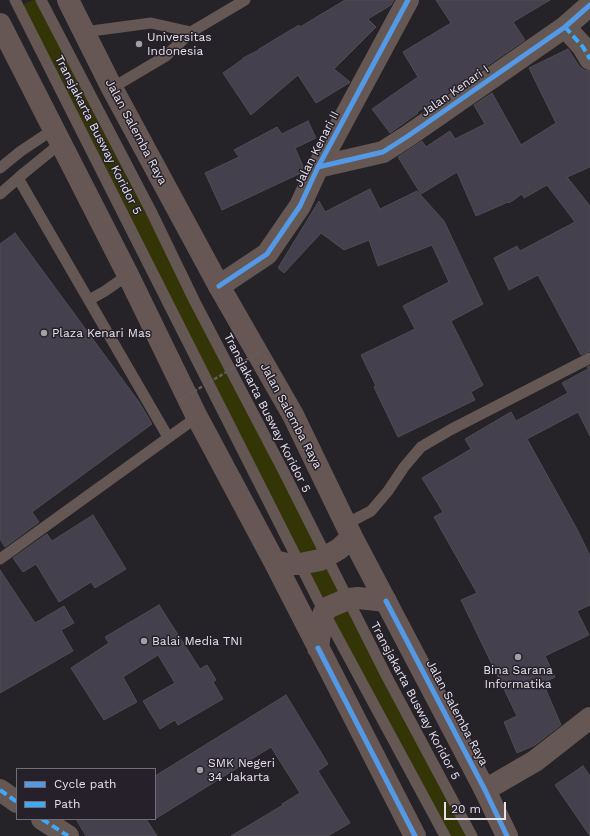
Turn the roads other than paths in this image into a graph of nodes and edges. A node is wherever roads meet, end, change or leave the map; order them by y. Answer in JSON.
{"nodes":[{"id":1,"x":14,"y":0,"type":"edge"},
{"id":2,"x":41,"y":0,"type":"edge"},
{"id":3,"x":68,"y":0,"type":"edge"},
{"id":4,"x":245,"y":0,"type":"edge"},
{"id":5,"x":408,"y":0,"type":"edge"},
{"id":6,"x":590,"y":5,"type":"edge"},
{"id":7,"x":0,"y":24,"type":"edge"},
{"id":8,"x":565,"y":27,"type":"junction"},
{"id":9,"x":84,"y":32,"type":"junction"},
{"id":10,"x":191,"y":32,"type":"junction"},
{"id":11,"x":590,"y":59,"type":"edge"},
{"id":12,"x":112,"y":88,"type":"junction"},
{"id":13,"x":58,"y":136,"type":"junction"},
{"id":14,"x":318,"y":167,"type":"junction"},
{"id":15,"x":0,"y":168,"type":"edge"},
{"id":16,"x":18,"y":178,"type":"junction"},
{"id":17,"x":0,"y":194,"type":"edge"},
{"id":18,"x":128,"y":275,"type":"junction"},
{"id":19,"x":219,"y":286,"type":"junction"},
{"id":20,"x":89,"y":300,"type":"junction"},
{"id":21,"x":590,"y":358,"type":"edge"},
{"id":22,"x":197,"y":416,"type":"junction"},
{"id":23,"x":168,"y":437,"type":"junction"},
{"id":24,"x":349,"y":531,"type":"junction"},
{"id":25,"x":326,"y":558,"type":"junction"},
{"id":26,"x":0,"y":559,"type":"edge"},
{"id":27,"x":274,"y":561,"type":"junction"},
{"id":28,"x":300,"y":564,"type":"junction"},
{"id":29,"x":348,"y":599,"type":"junction"},
{"id":30,"x":386,"y":601,"type":"junction"},
{"id":31,"x":324,"y":612,"type":"junction"},
{"id":32,"x":318,"y":648,"type":"junction"},
{"id":33,"x":590,"y":718,"type":"edge"},
{"id":34,"x":0,"y":790,"type":"edge"},
{"id":35,"x":485,"y":790,"type":"junction"},
{"id":36,"x":16,"y":801,"type":"edge"},
{"id":37,"x":43,"y":820,"type":"edge"},
{"id":38,"x":67,"y":836,"type":"edge"},
{"id":39,"x":415,"y":836,"type":"edge"},
{"id":40,"x":445,"y":836,"type":"edge"},
{"id":41,"x":472,"y":836,"type":"edge"},
{"id":42,"x":507,"y":836,"type":"edge"}],
"edges":[{"from":1,"to":28,"type":"lane","name":"Transjakarta Busway Koridor 5"},
{"from":2,"to":25,"type":"lane","name":"Transjakarta Busway Koridor 5"},
{"from":3,"to":9,"type":"main road","name":"Jalan Salemba Raya"},
{"from":4,"to":10,"type":"lane"},
{"from":5,"to":14,"type":"street","name":"Jalan Kenari II"},
{"from":6,"to":8,"type":"street","name":"Jalan Kenari I"},
{"from":7,"to":13,"type":"main road"},
{"from":8,"to":11,"type":"street"},
{"from":8,"to":14,"type":"street","name":"Jalan Kenari I"},
{"from":9,"to":10,"type":"lane"},
{"from":9,"to":12,"type":"main road","name":"Jalan Salemba Raya"},
{"from":10,"to":12,"type":"lane"},
{"from":12,"to":19,"type":"main road","name":"Jalan Salemba Raya"},
{"from":13,"to":15,"type":"lane"},
{"from":13,"to":16,"type":"lane"},
{"from":13,"to":18,"type":"main road"},
{"from":14,"to":19,"type":"street","name":"Jalan Kenari II"},
{"from":16,"to":17,"type":"lane"},
{"from":16,"to":20,"type":"lane"},
{"from":18,"to":20,"type":"lane"},
{"from":18,"to":22,"type":"main road"},
{"from":19,"to":24,"type":"main road","name":"Jalan Salemba Raya"},
{"from":20,"to":23,"type":"lane"},
{"from":21,"to":24,"type":"lane"},
{"from":22,"to":23,"type":"lane"},
{"from":22,"to":27,"type":"main road"},
{"from":23,"to":26,"type":"lane"},
{"from":24,"to":25,"type":"main road"},
{"from":24,"to":30,"type":"main road","name":"Jalan Salemba Raya"},
{"from":25,"to":28,"type":"main road"},
{"from":25,"to":29,"type":"lane","name":"Transjakarta Busway Koridor 5"},
{"from":27,"to":28,"type":"main road"},
{"from":27,"to":32,"type":"main road"},
{"from":28,"to":31,"type":"lane","name":"Transjakarta Busway Koridor 5"},
{"from":29,"to":30,"type":"main road"},
{"from":29,"to":31,"type":"main road"},
{"from":29,"to":41,"type":"lane","name":"Transjakarta Busway Koridor 5"},
{"from":30,"to":35,"type":"main road","name":"Jalan Salemba Raya"},
{"from":31,"to":32,"type":"main road"},
{"from":31,"to":40,"type":"lane","name":"Transjakarta Busway Koridor 5"},
{"from":32,"to":39,"type":"main road"},
{"from":33,"to":35,"type":"street"},
{"from":34,"to":36,"type":"street"},
{"from":35,"to":42,"type":"main road","name":"Jalan Salemba Raya"},
{"from":37,"to":38,"type":"street"}]}
